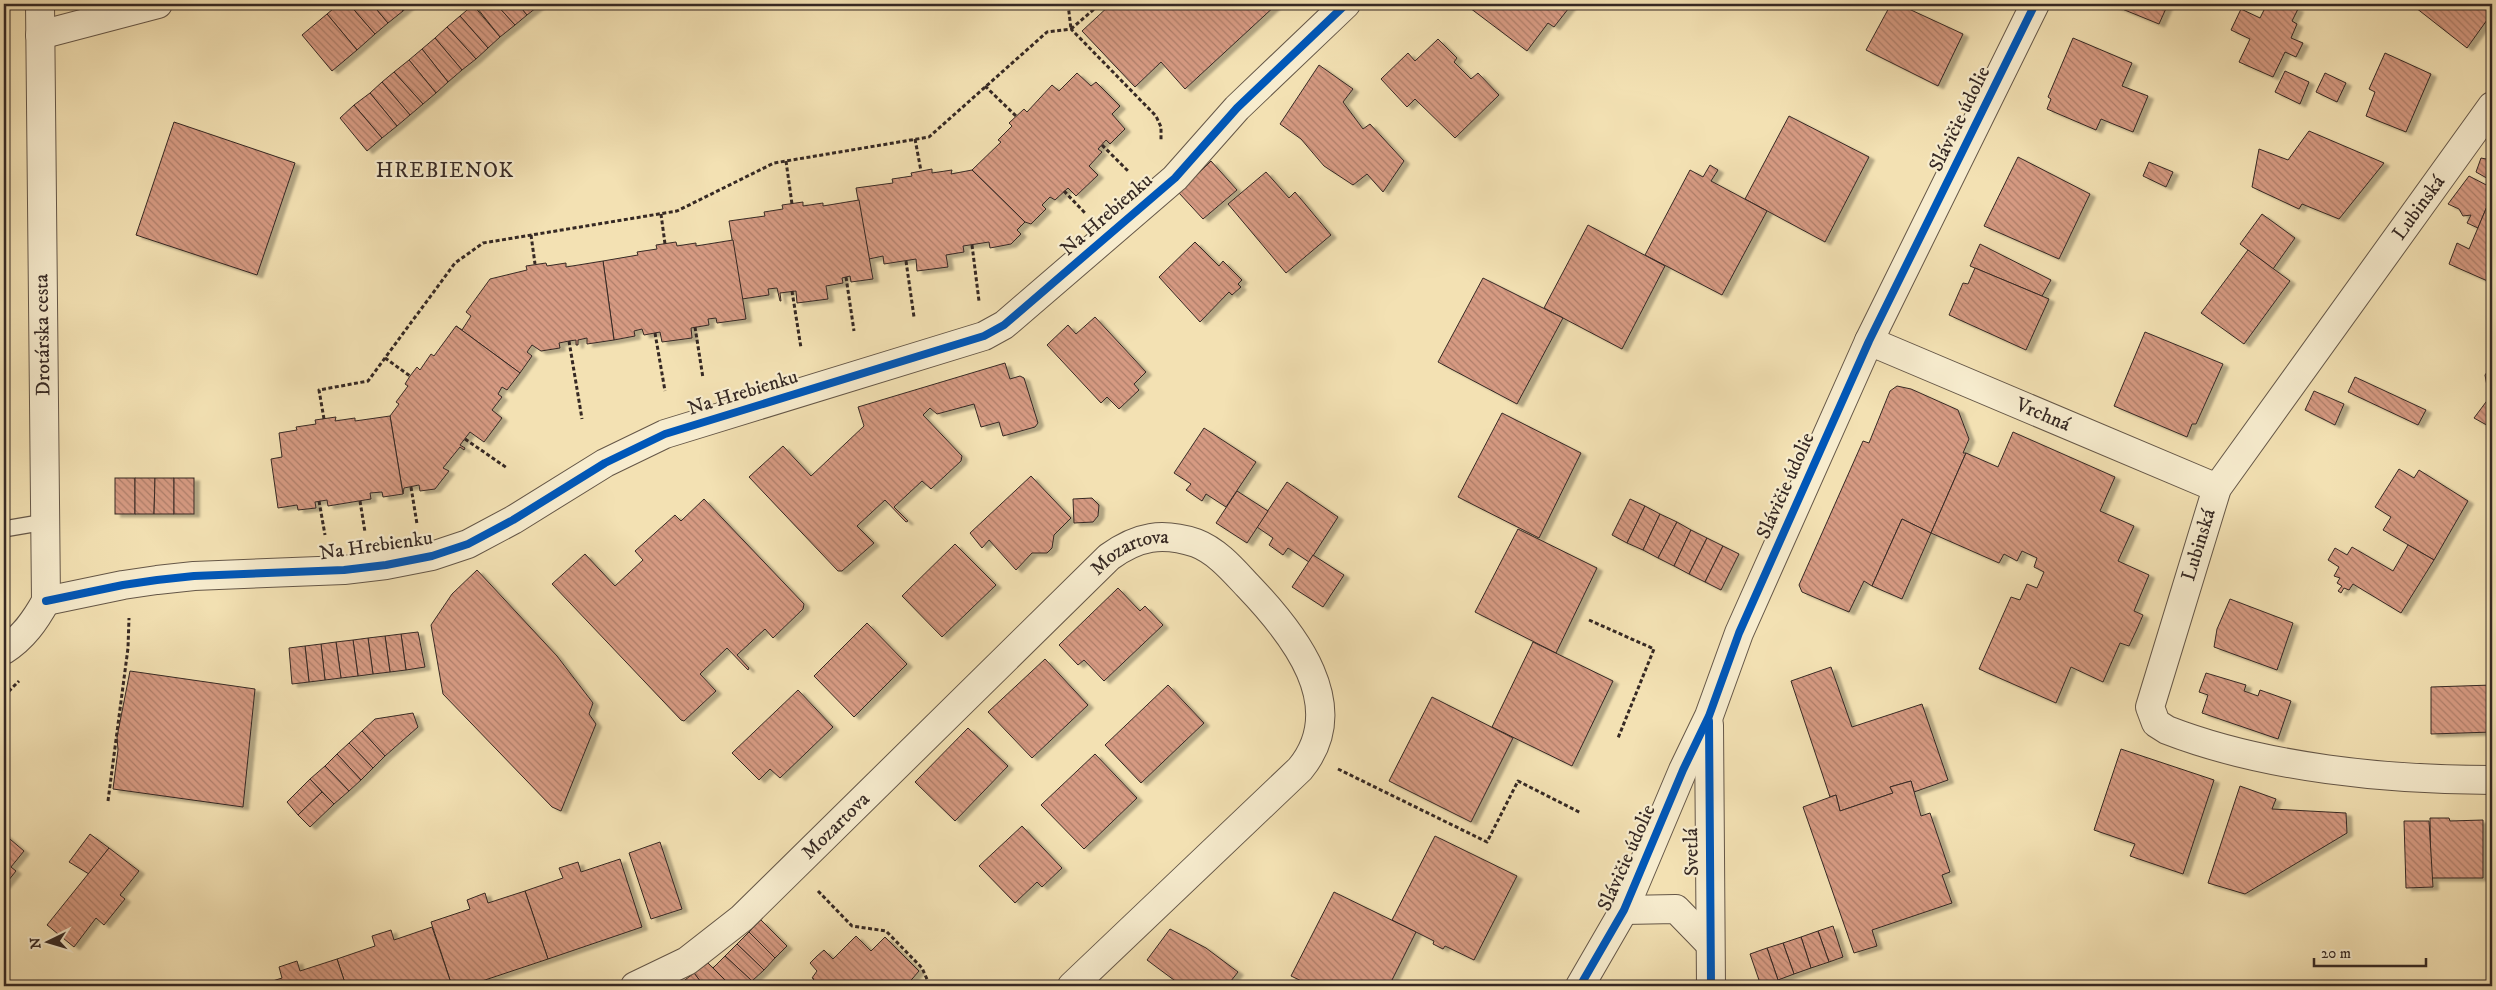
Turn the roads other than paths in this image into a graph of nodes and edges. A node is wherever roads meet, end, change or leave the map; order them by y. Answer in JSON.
{"nodes":[{"id":1,"x":40,"y":4,"type":"edge"},
{"id":2,"x":158,"y":4,"type":"edge"},
{"id":3,"x":1346,"y":4,"type":"edge"},
{"id":4,"x":2035,"y":4,"type":"edge"},
{"id":5,"x":40,"y":35,"type":"junction"},
{"id":6,"x":2492,"y":106,"type":"edge"},
{"id":7,"x":1868,"y":341,"type":"junction"},
{"id":8,"x":2217,"y":488,"type":"junction"},
{"id":9,"x":45,"y":522,"type":"junction"},
{"id":10,"x":4,"y":530,"type":"edge"},
{"id":11,"x":46,"y":601,"type":"junction"},
{"id":12,"x":4,"y":650,"type":"edge"},
{"id":13,"x":1709,"y":716,"type":"junction"},
{"id":14,"x":2492,"y":780,"type":"edge"},
{"id":15,"x":1624,"y":910,"type":"junction"},
{"id":16,"x":1710,"y":944,"type":"junction"},
{"id":17,"x":635,"y":986,"type":"edge"},
{"id":18,"x":1072,"y":986,"type":"edge"},
{"id":19,"x":1580,"y":986,"type":"edge"},
{"id":20,"x":1711,"y":986,"type":"edge"}],
"edges":[{"from":1,"to":5,"type":"street","name":"Drotárska cesta"},
{"from":2,"to":5,"type":"street"},
{"from":3,"to":11,"type":"street","name":"Na Hrebienku"},
{"from":4,"to":7,"type":"street","name":"Slávičie údolie"},
{"from":5,"to":9,"type":"street","name":"Drotárska cesta"},
{"from":6,"to":8,"type":"street","name":"Lubinská"},
{"from":7,"to":8,"type":"street","name":"Vrchná"},
{"from":7,"to":13,"type":"street","name":"Slávičie údolie"},
{"from":8,"to":14,"type":"street","name":"Lubinská"},
{"from":9,"to":10,"type":"lane"},
{"from":9,"to":11,"type":"street","name":"Drotárska cesta"},
{"from":11,"to":12,"type":"street","name":"Drotárska cesta"},
{"from":13,"to":15,"type":"street","name":"Slávičie údolie"},
{"from":13,"to":16,"type":"street","name":"Svetlá"},
{"from":15,"to":16,"type":"street"},
{"from":15,"to":19,"type":"street","name":"Slávičie údolie"},
{"from":16,"to":20,"type":"street","name":"Svetlá"},
{"from":17,"to":18,"type":"street","name":"Mozartova"}]}
